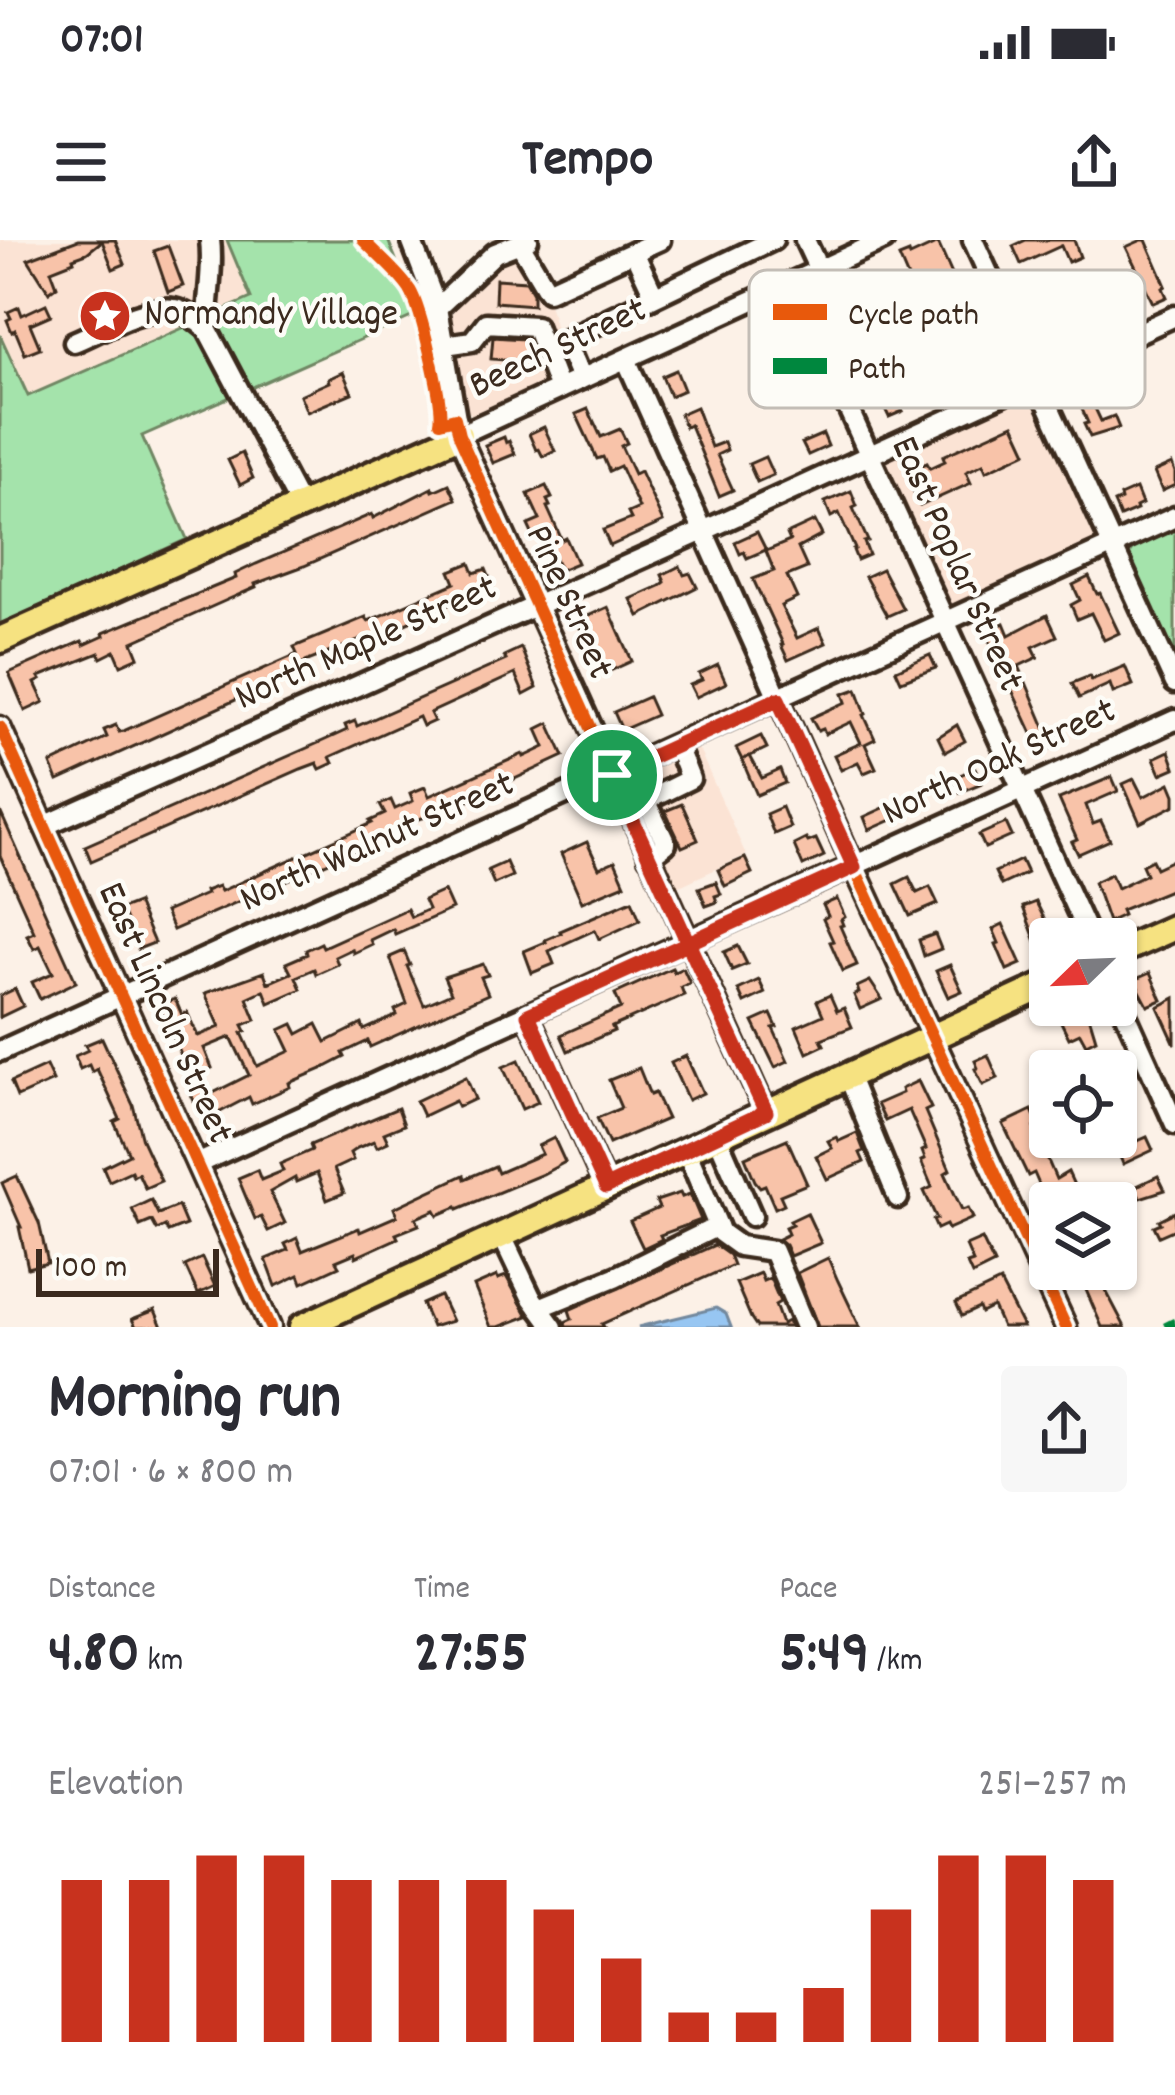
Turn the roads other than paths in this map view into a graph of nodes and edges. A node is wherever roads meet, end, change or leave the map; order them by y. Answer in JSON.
{"nodes":[{"id":1,"x":210,"y":240,"type":"edge"},
{"id":2,"x":411,"y":240,"type":"edge"},
{"id":3,"x":660,"y":240,"type":"edge"},
{"id":4,"x":773,"y":240,"type":"edge"},
{"id":5,"x":806,"y":240,"type":"edge"},
{"id":6,"x":884,"y":240,"type":"edge"},
{"id":7,"x":974,"y":240,"type":"edge"},
{"id":8,"x":524,"y":242,"type":"edge"},
{"id":9,"x":634,"y":252,"type":"junction"},
{"id":10,"x":819,"y":270,"type":"joint"},
{"id":11,"x":987,"y":270,"type":"edge"},
{"id":12,"x":209,"y":280,"type":"junction"},
{"id":13,"x":654,"y":295,"type":"junction"},
{"id":14,"x":749,"y":302,"type":"edge"},
{"id":15,"x":166,"y":308,"type":"junction"},
{"id":16,"x":437,"y":308,"type":"junction"},
{"id":17,"x":1175,"y":316,"type":"edge"},
{"id":18,"x":207,"y":328,"type":"junction"},
{"id":19,"x":1145,"y":330,"type":"edge"},
{"id":20,"x":570,"y":337,"type":"junction"},
{"id":21,"x":74,"y":342,"type":"dead end"},
{"id":22,"x":445,"y":345,"type":"junction"},
{"id":23,"x":544,"y":348,"type":"junction"},
{"id":24,"x":626,"y":358,"type":"junction"},
{"id":25,"x":581,"y":379,"type":"junction"},
{"id":26,"x":559,"y":389,"type":"junction"},
{"id":27,"x":848,"y":408,"type":"edge"},
{"id":28,"x":972,"y":408,"type":"edge"},
{"id":29,"x":1049,"y":408,"type":"edge"},
{"id":30,"x":459,"y":435,"type":"junction"},
{"id":31,"x":869,"y":455,"type":"junction"},
{"id":32,"x":300,"y":505,"type":"junction"},
{"id":33,"x":1175,"y":518,"type":"edge"},
{"id":34,"x":703,"y":531,"type":"junction"},
{"id":35,"x":1112,"y":545,"type":"junction"},
{"id":36,"x":536,"y":606,"type":"junction"},
{"id":37,"x":945,"y":622,"type":"junction"},
{"id":38,"x":0,"y":640,"type":"edge"},
{"id":39,"x":1175,"y":683,"type":"edge"},
{"id":40,"x":778,"y":699,"type":"junction"},
{"id":41,"x":1175,"y":720,"type":"edge"},
{"id":42,"x":0,"y":727,"type":"edge"},
{"id":43,"x":676,"y":746,"type":"junction"},
{"id":44,"x":612,"y":775,"type":"junction"},
{"id":45,"x":1022,"y":790,"type":"junction"},
{"id":46,"x":636,"y":806,"type":"junction"},
{"id":47,"x":44,"y":826,"type":"junction"},
{"id":48,"x":854,"y":867,"type":"junction"},
{"id":49,"x":1080,"y":918,"type":"edge"},
{"id":50,"x":1175,"y":927,"type":"edge"},
{"id":51,"x":688,"y":943,"type":"junction"},
{"id":52,"x":1137,"y":944,"type":"edge"},
{"id":53,"x":1029,"y":993,"type":"edge"},
{"id":54,"x":122,"y":996,"type":"junction"},
{"id":55,"x":528,"y":1015,"type":"junction"},
{"id":56,"x":1131,"y":1026,"type":"edge"},
{"id":57,"x":932,"y":1037,"type":"junction"},
{"id":58,"x":0,"y":1051,"type":"edge"},
{"id":59,"x":848,"y":1076,"type":"junction"},
{"id":60,"x":766,"y":1112,"type":"junction"},
{"id":61,"x":1175,"y":1124,"type":"edge"},
{"id":62,"x":717,"y":1136,"type":"junction"},
{"id":63,"x":686,"y":1150,"type":"junction"},
{"id":64,"x":197,"y":1164,"type":"junction"},
{"id":65,"x":606,"y":1187,"type":"junction"},
{"id":66,"x":898,"y":1198,"type":"dead end"},
{"id":67,"x":752,"y":1216,"type":"dead end"},
{"id":68,"x":718,"y":1226,"type":"junction"},
{"id":69,"x":501,"y":1234,"type":"junction"},
{"id":70,"x":539,"y":1309,"type":"junction"},
{"id":71,"x":270,"y":1327,"type":"edge"},
{"id":72,"x":302,"y":1327,"type":"edge"},
{"id":73,"x":553,"y":1327,"type":"edge"},
{"id":74,"x":805,"y":1327,"type":"edge"},
{"id":75,"x":1066,"y":1327,"type":"edge"}],
"edges":[{"from":1,"to":12,"type":"street"},
{"from":2,"to":16,"type":"street","name":"Pine Street"},
{"from":3,"to":9,"type":"street"},
{"from":4,"to":13,"type":"street"},
{"from":5,"to":10,"type":"street"},
{"from":6,"to":10,"type":"street","name":"Beech Street"},
{"from":7,"to":11,"type":"street"},
{"from":8,"to":9,"type":"street"},
{"from":8,"to":16,"type":"street"},
{"from":9,"to":13,"type":"street"},
{"from":12,"to":15,"type":"street"},
{"from":12,"to":18,"type":"street"},
{"from":13,"to":20,"type":"street"},
{"from":14,"to":24,"type":"street","name":"Beech Street"},
{"from":15,"to":18,"type":"street"},
{"from":15,"to":21,"type":"street"},
{"from":16,"to":22,"type":"street","name":"Pine Street"},
{"from":17,"to":19,"type":"street","name":"North Maple Street"},
{"from":18,"to":32,"type":"street"},
{"from":20,"to":23,"type":"street"},
{"from":20,"to":25,"type":"street"},
{"from":22,"to":23,"type":"street"},
{"from":22,"to":30,"type":"street","name":"Pine Street"},
{"from":23,"to":26,"type":"street"},
{"from":24,"to":25,"type":"street","name":"Beech Street"},
{"from":24,"to":34,"type":"street"},
{"from":25,"to":26,"type":"street","name":"Beech Street"},
{"from":26,"to":30,"type":"street","name":"Beech Street"},
{"from":27,"to":31,"type":"street","name":"East Poplar Street"},
{"from":28,"to":31,"type":"street","name":"North Maple Street"},
{"from":29,"to":35,"type":"street"},
{"from":30,"to":32,"type":"main road","name":"Beech Street"},
{"from":30,"to":36,"type":"street","name":"Pine Street"},
{"from":31,"to":34,"type":"street","name":"North Maple Street"},
{"from":31,"to":37,"type":"street","name":"East Poplar Street"},
{"from":32,"to":38,"type":"main road","name":"Beech Street"},
{"from":33,"to":35,"type":"street","name":"North Walnut Street"},
{"from":34,"to":36,"type":"street","name":"North Maple Street"},
{"from":34,"to":40,"type":"street"},
{"from":35,"to":37,"type":"street","name":"North Walnut Street"},
{"from":35,"to":39,"type":"street"},
{"from":36,"to":44,"type":"street","name":"Pine Street"},
{"from":36,"to":47,"type":"street","name":"North Maple Street"},
{"from":37,"to":40,"type":"street","name":"North Walnut Street"},
{"from":37,"to":45,"type":"street","name":"East Poplar Street"},
{"from":40,"to":43,"type":"street","name":"North Walnut Street"},
{"from":40,"to":48,"type":"street"},
{"from":41,"to":45,"type":"street","name":"North Oak Street"},
{"from":42,"to":47,"type":"street","name":"East Lincoln Street"},
{"from":43,"to":44,"type":"street","name":"North Walnut Street"},
{"from":43,"to":46,"type":"street"},
{"from":44,"to":46,"type":"street","name":"Pine Street"},
{"from":44,"to":54,"type":"street","name":"North Walnut Street"},
{"from":45,"to":48,"type":"street","name":"North Oak Street"},
{"from":45,"to":49,"type":"street","name":"East Poplar Street"},
{"from":46,"to":51,"type":"street","name":"Pine Street"},
{"from":47,"to":54,"type":"street","name":"East Lincoln Street"},
{"from":48,"to":51,"type":"street","name":"North Oak Street"},
{"from":48,"to":57,"type":"street"},
{"from":50,"to":52,"type":"main road"},
{"from":51,"to":55,"type":"street","name":"North Oak Street"},
{"from":51,"to":60,"type":"street","name":"Pine Street"},
{"from":53,"to":57,"type":"main road"},
{"from":54,"to":58,"type":"street","name":"North Walnut Street"},
{"from":54,"to":64,"type":"street","name":"East Lincoln Street"},
{"from":55,"to":64,"type":"street","name":"North Oak Street"},
{"from":55,"to":65,"type":"street"},
{"from":56,"to":61,"type":"street"},
{"from":57,"to":59,"type":"main road"},
{"from":57,"to":75,"type":"street"},
{"from":59,"to":60,"type":"main road"},
{"from":59,"to":66,"type":"street"},
{"from":60,"to":62,"type":"main road"},
{"from":62,"to":63,"type":"main road"},
{"from":62,"to":67,"type":"street"},
{"from":63,"to":65,"type":"main road"},
{"from":63,"to":68,"type":"street"},
{"from":64,"to":71,"type":"street","name":"East Lincoln Street"},
{"from":65,"to":69,"type":"main road"},
{"from":68,"to":70,"type":"street"},
{"from":68,"to":74,"type":"street"},
{"from":69,"to":70,"type":"street"},
{"from":69,"to":72,"type":"main road"},
{"from":70,"to":73,"type":"street"}]}
